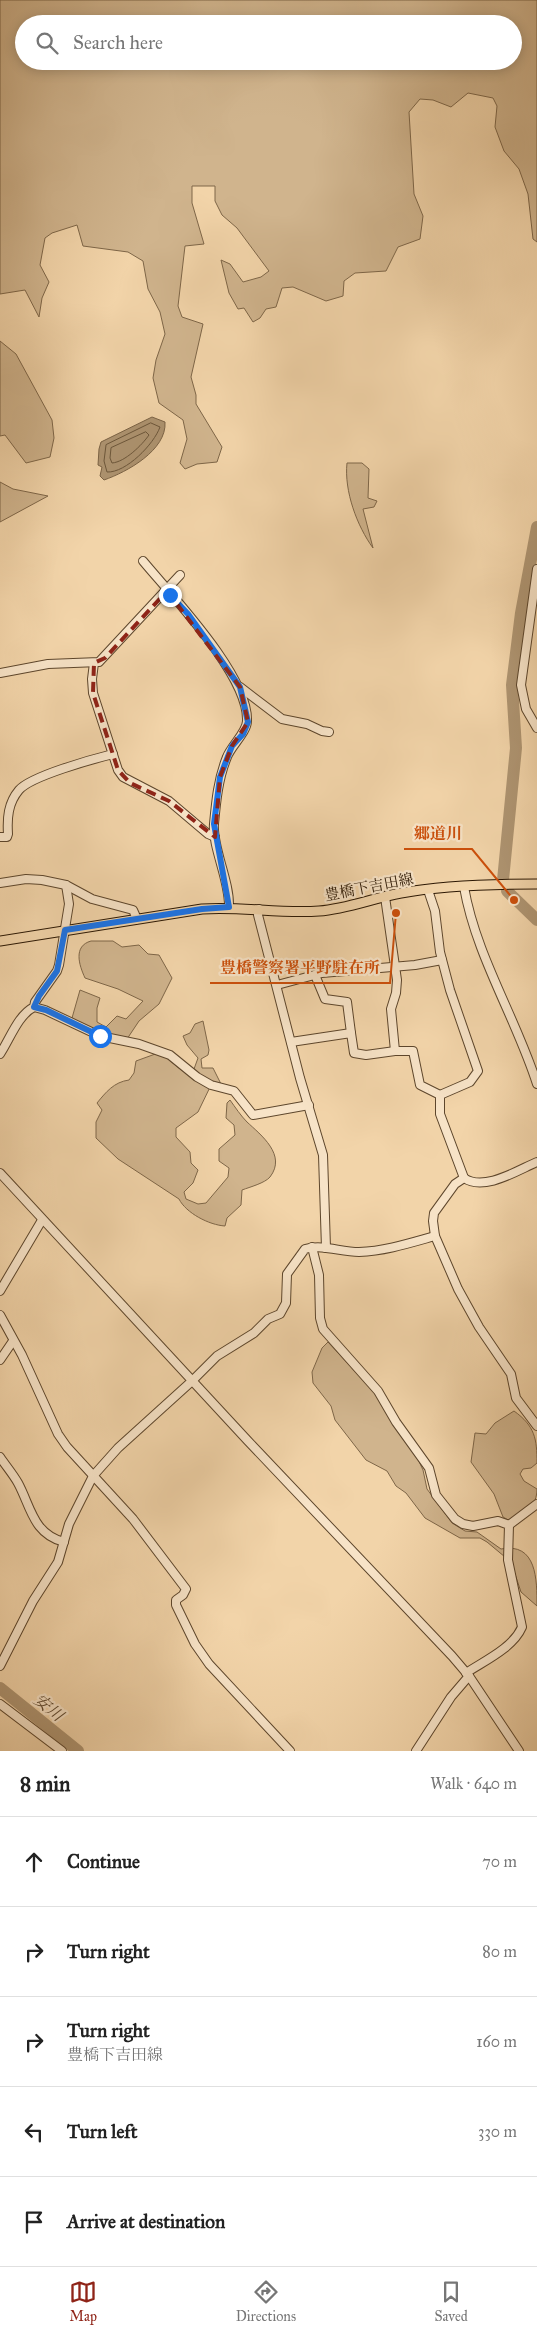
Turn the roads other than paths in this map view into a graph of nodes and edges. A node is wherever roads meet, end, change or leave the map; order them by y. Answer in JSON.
{"nodes":[{"id":1,"x":142,"y":561,"type":"dead end"},
{"id":2,"x":537,"y":568,"type":"edge"},
{"id":3,"x":180,"y":575,"type":"dead end"},
{"id":4,"x":167,"y":590,"type":"junction"},
{"id":5,"x":94,"y":663,"type":"junction"},
{"id":6,"x":0,"y":673,"type":"edge"},
{"id":7,"x":240,"y":687,"type":"junction"},
{"id":8,"x":537,"y":728,"type":"edge"},
{"id":9,"x":329,"y":732,"type":"dead end"},
{"id":10,"x":112,"y":754,"type":"junction"},
{"id":11,"x":0,"y":837,"type":"edge"},
{"id":12,"x":215,"y":837,"type":"junction"},
{"id":13,"x":0,"y":883,"type":"edge"},
{"id":14,"x":537,"y":884,"type":"edge"},
{"id":15,"x":66,"y":885,"type":"junction"},
{"id":16,"x":464,"y":886,"type":"junction"},
{"id":17,"x":428,"y":890,"type":"junction"},
{"id":18,"x":384,"y":897,"type":"junction"},
{"id":19,"x":229,"y":907,"type":"junction"},
{"id":20,"x":258,"y":909,"type":"junction"},
{"id":21,"x":137,"y":919,"type":"junction"},
{"id":22,"x":65,"y":930,"type":"junction"},
{"id":23,"x":0,"y":941,"type":"edge"},
{"id":24,"x":442,"y":960,"type":"junction"},
{"id":25,"x":395,"y":966,"type":"junction"},
{"id":26,"x":316,"y":975,"type":"junction"},
{"id":27,"x":277,"y":986,"type":"junction"},
{"id":28,"x":34,"y":1007,"type":"junction"},
{"id":29,"x":351,"y":1033,"type":"junction"},
{"id":30,"x":291,"y":1042,"type":"junction"},
{"id":31,"x":395,"y":1051,"type":"junction"},
{"id":32,"x":0,"y":1054,"type":"edge"},
{"id":33,"x":537,"y":1084,"type":"edge"},
{"id":34,"x":440,"y":1095,"type":"junction"},
{"id":35,"x":309,"y":1105,"type":"junction"},
{"id":36,"x":537,"y":1162,"type":"edge"},
{"id":37,"x":0,"y":1173,"type":"edge"},
{"id":38,"x":464,"y":1178,"type":"junction"},
{"id":39,"x":42,"y":1220,"type":"junction"},
{"id":40,"x":435,"y":1236,"type":"junction"},
{"id":41,"x":312,"y":1247,"type":"junction"},
{"id":42,"x":326,"y":1248,"type":"junction"},
{"id":43,"x":0,"y":1291,"type":"edge"},
{"id":44,"x":0,"y":1315,"type":"edge"},
{"id":45,"x":13,"y":1341,"type":"junction"},
{"id":46,"x":0,"y":1360,"type":"edge"},
{"id":47,"x":192,"y":1381,"type":"junction"},
{"id":48,"x":537,"y":1426,"type":"edge"},
{"id":49,"x":0,"y":1457,"type":"edge"},
{"id":50,"x":93,"y":1476,"type":"junction"},
{"id":51,"x":537,"y":1504,"type":"edge"},
{"id":52,"x":509,"y":1525,"type":"junction"},
{"id":53,"x":64,"y":1542,"type":"junction"},
{"id":54,"x":0,"y":1666,"type":"edge"},
{"id":55,"x":467,"y":1674,"type":"junction"},
{"id":56,"x":0,"y":1704,"type":"edge"},
{"id":57,"x":62,"y":1751,"type":"edge"},
{"id":58,"x":290,"y":1751,"type":"edge"},
{"id":59,"x":416,"y":1751,"type":"edge"},
{"id":60,"x":519,"y":1751,"type":"edge"}],
"edges":[{"from":1,"to":4,"type":"street"},
{"from":2,"to":8,"type":"street"},
{"from":3,"to":4,"type":"street"},
{"from":4,"to":5,"type":"street"},
{"from":4,"to":7,"type":"street"},
{"from":5,"to":6,"type":"street"},
{"from":5,"to":10,"type":"street"},
{"from":7,"to":9,"type":"street"},
{"from":7,"to":12,"type":"street"},
{"from":10,"to":11,"type":"street"},
{"from":10,"to":12,"type":"street"},
{"from":12,"to":19,"type":"street"},
{"from":13,"to":15,"type":"street"},
{"from":14,"to":16,"type":"main road","name":"豊橋下吉田線"},
{"from":15,"to":21,"type":"street"},
{"from":15,"to":22,"type":"street"},
{"from":16,"to":17,"type":"main road","name":"豊橋下吉田線"},
{"from":16,"to":33,"type":"street"},
{"from":17,"to":18,"type":"main road","name":"豊橋下吉田線"},
{"from":17,"to":24,"type":"street"},
{"from":18,"to":20,"type":"main road","name":"豊橋下吉田線"},
{"from":18,"to":25,"type":"street"},
{"from":19,"to":20,"type":"main road","name":"豊橋下吉田線"},
{"from":19,"to":21,"type":"main road","name":"豊橋下吉田線"},
{"from":20,"to":27,"type":"street"},
{"from":21,"to":22,"type":"main road","name":"豊橋下吉田線"},
{"from":22,"to":23,"type":"main road","name":"豊橋下吉田線"},
{"from":22,"to":28,"type":"street"},
{"from":24,"to":25,"type":"street"},
{"from":24,"to":34,"type":"street"},
{"from":25,"to":26,"type":"street"},
{"from":25,"to":31,"type":"street"},
{"from":26,"to":27,"type":"street"},
{"from":26,"to":29,"type":"street"},
{"from":27,"to":30,"type":"street"},
{"from":28,"to":32,"type":"street"},
{"from":28,"to":35,"type":"street"},
{"from":29,"to":30,"type":"street"},
{"from":29,"to":31,"type":"street"},
{"from":30,"to":35,"type":"street"},
{"from":31,"to":34,"type":"street"},
{"from":34,"to":38,"type":"street"},
{"from":35,"to":42,"type":"street"},
{"from":36,"to":38,"type":"street"},
{"from":37,"to":39,"type":"street"},
{"from":38,"to":40,"type":"street"},
{"from":39,"to":43,"type":"street"},
{"from":39,"to":47,"type":"street"},
{"from":40,"to":42,"type":"street"},
{"from":40,"to":48,"type":"street"},
{"from":41,"to":42,"type":"street"},
{"from":41,"to":47,"type":"street"},
{"from":41,"to":52,"type":"street"},
{"from":44,"to":45,"type":"street"},
{"from":45,"to":46,"type":"street"},
{"from":45,"to":50,"type":"street"},
{"from":47,"to":50,"type":"street"},
{"from":47,"to":55,"type":"street"},
{"from":49,"to":53,"type":"street"},
{"from":50,"to":53,"type":"street"},
{"from":50,"to":58,"type":"street"},
{"from":51,"to":52,"type":"street"},
{"from":52,"to":55,"type":"street"},
{"from":53,"to":54,"type":"street"},
{"from":55,"to":59,"type":"street"},
{"from":55,"to":60,"type":"street"},
{"from":56,"to":57,"type":"street"}]}
